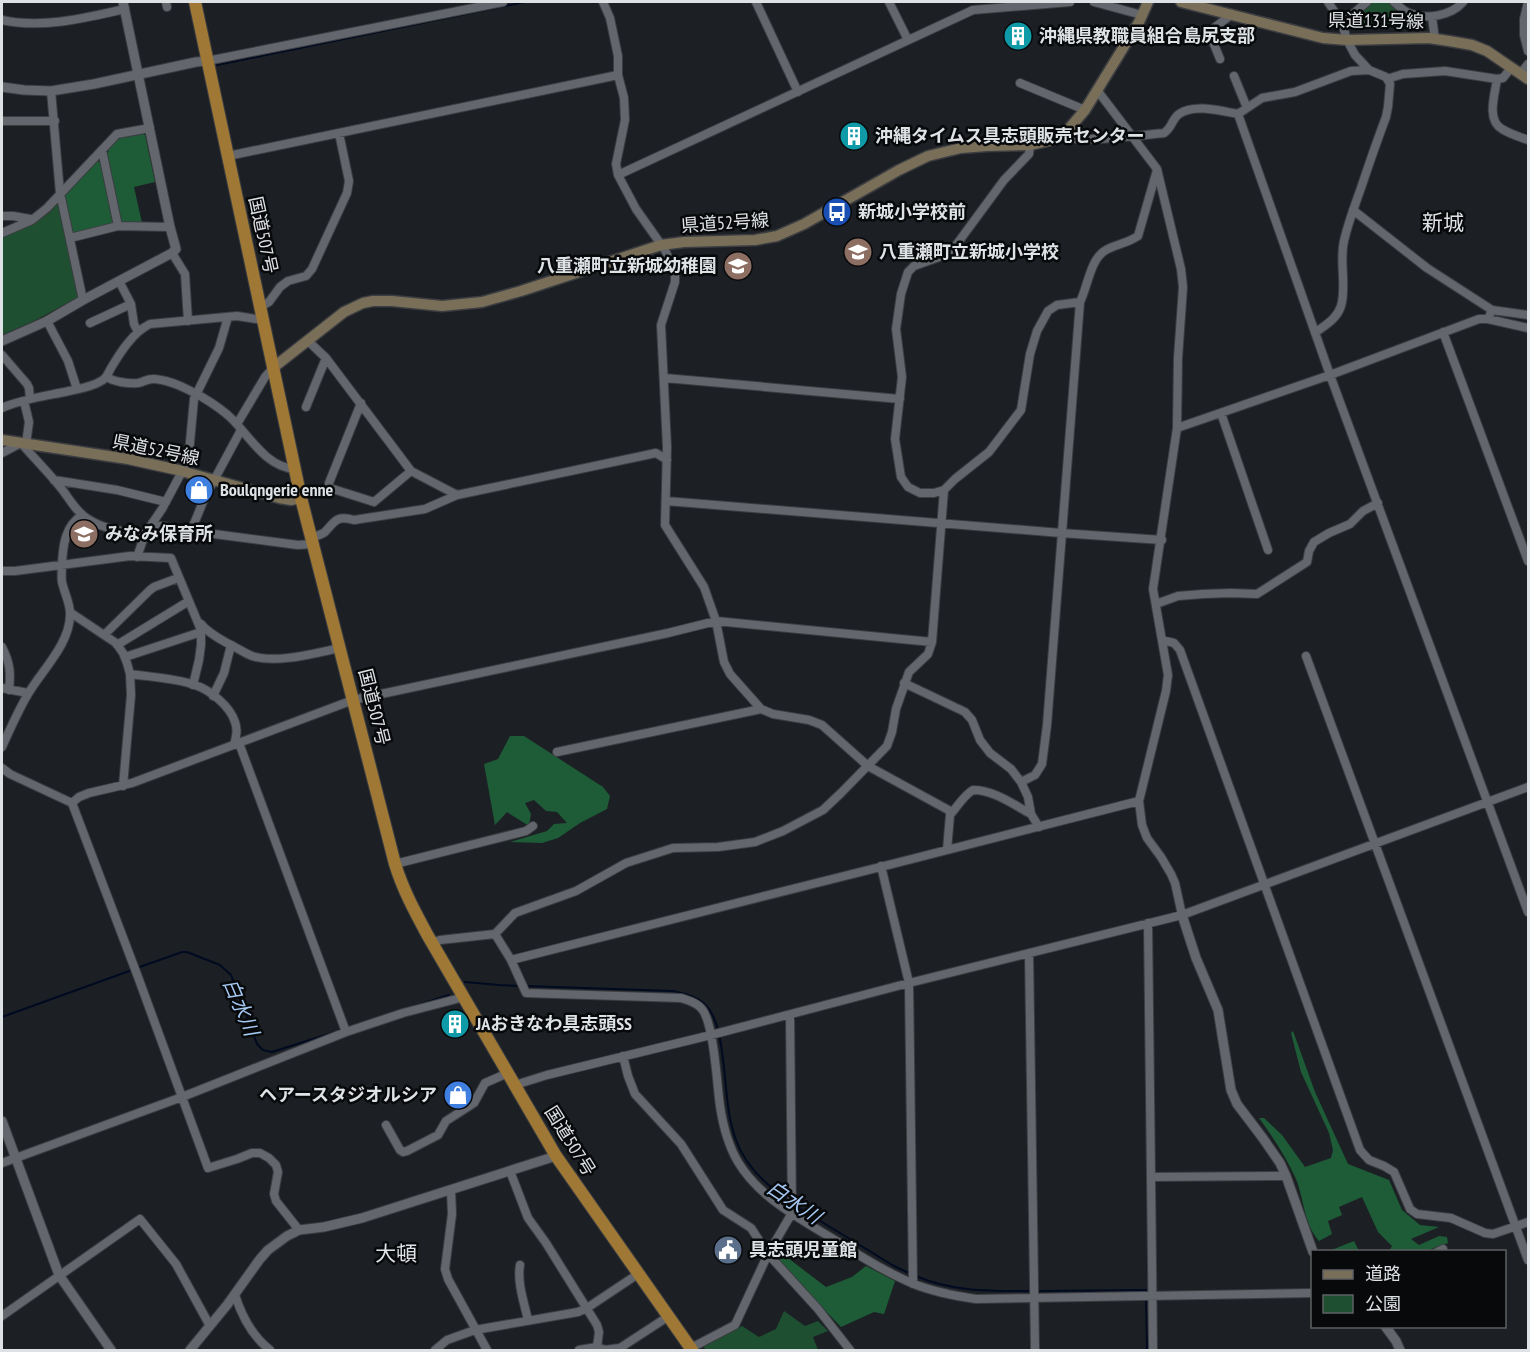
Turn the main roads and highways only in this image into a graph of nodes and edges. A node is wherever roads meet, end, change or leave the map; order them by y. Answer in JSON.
{"nodes":[{"id":1,"x":195,"y":2,"type":"edge"},
{"id":2,"x":1148,"y":2,"type":"edge"},
{"id":3,"x":1181,"y":2,"type":"edge"},
{"id":4,"x":1520,"y":73,"type":"edge"},
{"id":5,"x":274,"y":368,"type":"junction"},
{"id":6,"x":2,"y":440,"type":"edge"},
{"id":7,"x":301,"y":498,"type":"junction"},
{"id":8,"x":690,"y":1349,"type":"edge"}],
"edges":[{"from":1,"to":5,"type":"highway","name":"国道507号"},
{"from":2,"to":5,"type":"main road","name":"県道52号線"},
{"from":3,"to":4,"type":"main road","name":"県道131号線"},
{"from":5,"to":7,"type":"highway","name":"国道507号"},
{"from":6,"to":7,"type":"main road","name":"県道52号線"},
{"from":7,"to":8,"type":"highway","name":"国道507号"}]}
